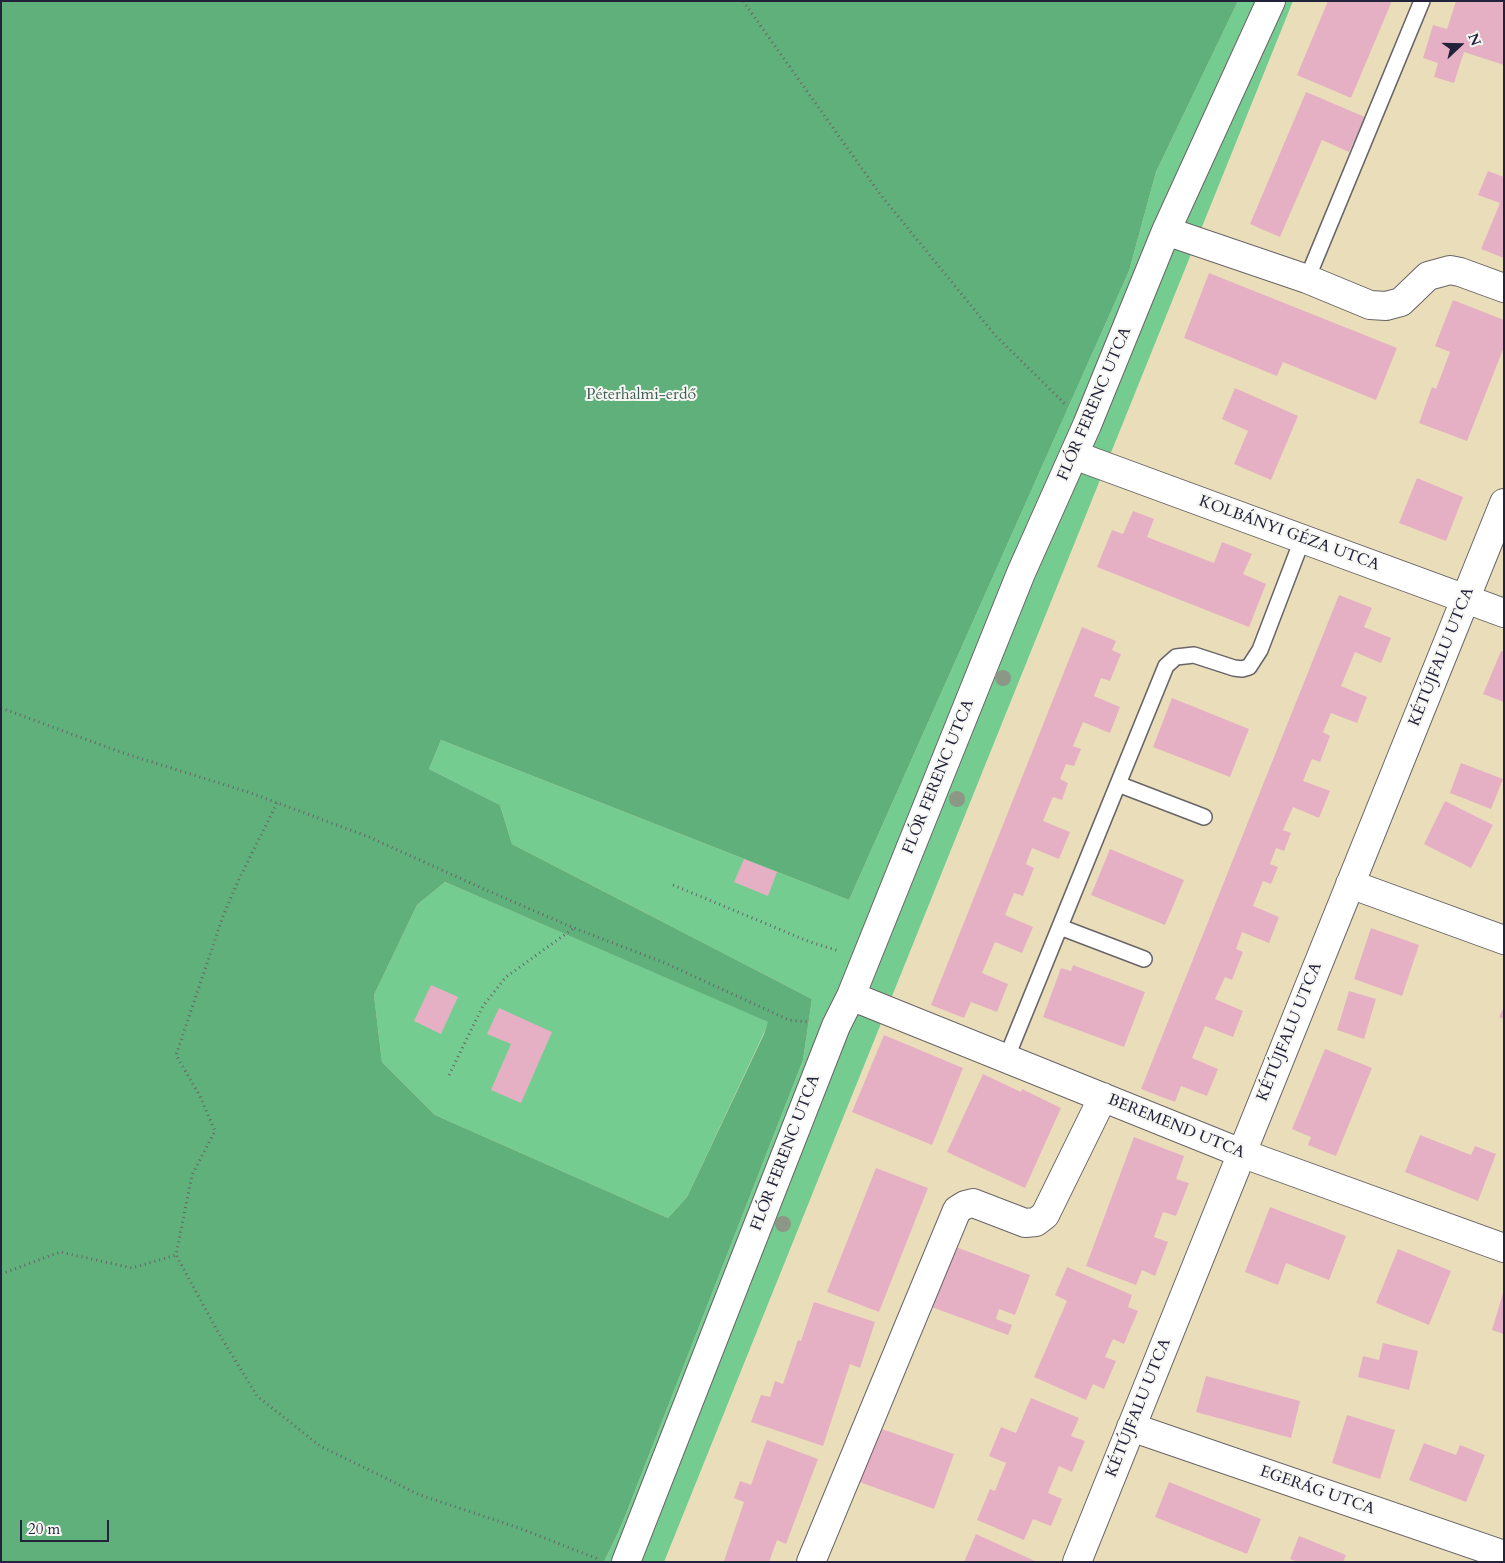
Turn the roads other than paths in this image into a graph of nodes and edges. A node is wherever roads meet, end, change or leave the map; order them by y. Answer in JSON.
{"nodes":[{"id":1,"x":1271,"y":1,"type":"edge"},
{"id":2,"x":1422,"y":1,"type":"edge"},
{"id":3,"x":1166,"y":232,"type":"junction"},
{"id":4,"x":1307,"y":279,"type":"junction"},
{"id":5,"x":1504,"y":288,"type":"edge"},
{"id":6,"x":1074,"y":455,"type":"junction"},
{"id":7,"x":1504,"y":503,"type":"edge"},
{"id":8,"x":1302,"y":540,"type":"junction"},
{"id":9,"x":1465,"y":600,"type":"junction"},
{"id":10,"x":1504,"y":613,"type":"edge"},
{"id":11,"x":1118,"y":784,"type":"junction"},
{"id":12,"x":1204,"y":817,"type":"dead end"},
{"id":13,"x":1350,"y":884,"type":"junction"},
{"id":14,"x":1060,"y":927,"type":"junction"},
{"id":15,"x":1504,"y":940,"type":"edge"},
{"id":16,"x":1144,"y":958,"type":"dead end"},
{"id":17,"x":851,"y":996,"type":"junction"},
{"id":18,"x":1006,"y":1059,"type":"junction"},
{"id":19,"x":1103,"y":1097,"type":"junction"},
{"id":20,"x":1241,"y":1153,"type":"junction"},
{"id":21,"x":1504,"y":1248,"type":"edge"},
{"id":22,"x":1131,"y":1427,"type":"junction"},
{"id":23,"x":1504,"y":1556,"type":"edge"},
{"id":24,"x":624,"y":1561,"type":"edge"},
{"id":25,"x":811,"y":1562,"type":"edge"},
{"id":26,"x":1077,"y":1562,"type":"edge"}],
"edges":[{"from":1,"to":3,"type":"street","name":"FLÓR FERENC UTCA"},
{"from":2,"to":4,"type":"lane"},
{"from":3,"to":4,"type":"street"},
{"from":3,"to":6,"type":"street","name":"FLÓR FERENC UTCA"},
{"from":4,"to":5,"type":"street"},
{"from":6,"to":8,"type":"street","name":"KOLBÁNYI GÉZA UTCA"},
{"from":6,"to":17,"type":"street","name":"FLÓR FERENC UTCA"},
{"from":7,"to":9,"type":"street","name":"KÉTÚJFALU UTCA"},
{"from":8,"to":9,"type":"street","name":"KOLBÁNYI GÉZA UTCA"},
{"from":8,"to":11,"type":"lane"},
{"from":9,"to":10,"type":"street","name":"KOLBÁNYI GÉZA UTCA"},
{"from":9,"to":13,"type":"street","name":"KÉTÚJFALU UTCA"},
{"from":11,"to":12,"type":"lane"},
{"from":11,"to":14,"type":"lane"},
{"from":13,"to":15,"type":"street"},
{"from":13,"to":20,"type":"street","name":"KÉTÚJFALU UTCA"},
{"from":14,"to":16,"type":"lane"},
{"from":14,"to":18,"type":"lane"},
{"from":17,"to":18,"type":"street","name":"BEREMEND UTCA"},
{"from":17,"to":24,"type":"street","name":"FLÓR FERENC UTCA"},
{"from":18,"to":19,"type":"street","name":"BEREMEND UTCA"},
{"from":19,"to":20,"type":"street","name":"BEREMEND UTCA"},
{"from":19,"to":25,"type":"street"},
{"from":20,"to":21,"type":"street","name":"BEREMEND UTCA"},
{"from":20,"to":22,"type":"street","name":"KÉTÚJFALU UTCA"},
{"from":22,"to":23,"type":"street","name":"EGERÁG UTCA"},
{"from":22,"to":26,"type":"street","name":"KÉTÚJFALU UTCA"}]}
